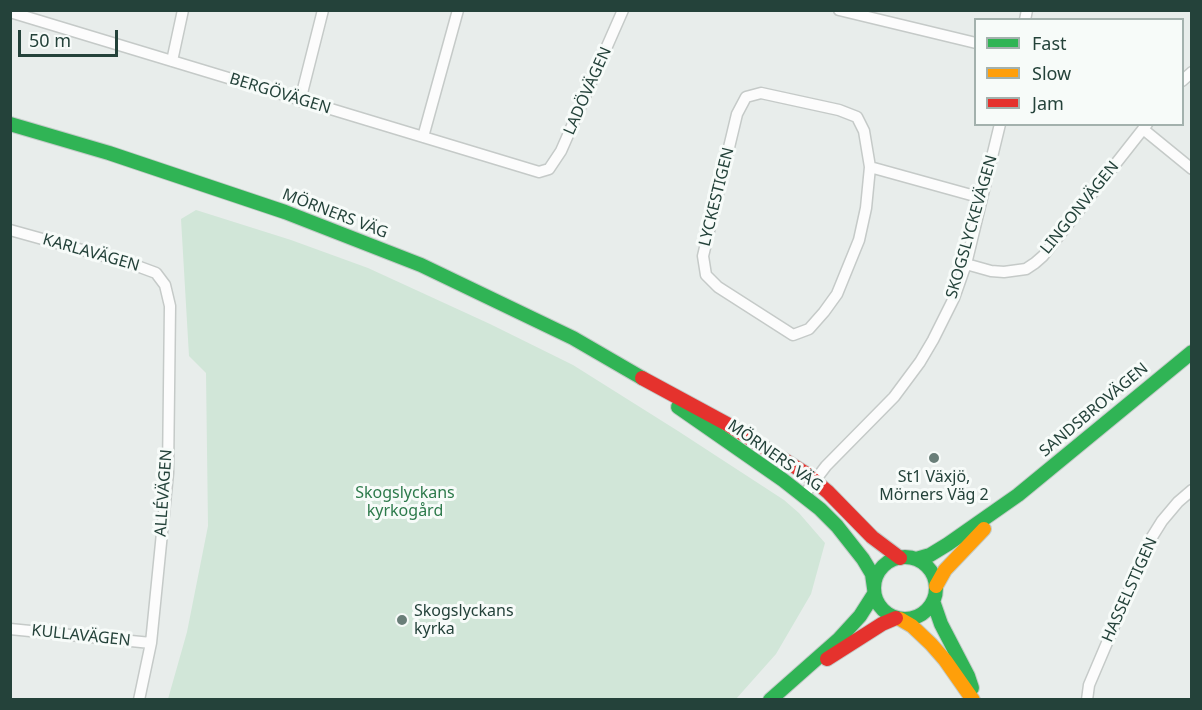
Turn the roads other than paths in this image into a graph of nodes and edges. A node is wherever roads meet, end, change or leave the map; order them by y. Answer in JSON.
{"nodes":[{"id":1,"x":183,"y":10,"type":"edge"},
{"id":2,"x":323,"y":10,"type":"edge"},
{"id":3,"x":458,"y":10,"type":"edge"},
{"id":4,"x":623,"y":10,"type":"edge"},
{"id":5,"x":839,"y":10,"type":"edge"},
{"id":6,"x":10,"y":12,"type":"edge"},
{"id":7,"x":34,"y":15,"type":"edge"},
{"id":8,"x":974,"y":42,"type":"edge"},
{"id":9,"x":172,"y":61,"type":"junction"},
{"id":10,"x":300,"y":101,"type":"junction"},
{"id":11,"x":10,"y":124,"type":"edge"},
{"id":12,"x":1000,"y":126,"type":"edge"},
{"id":13,"x":1145,"y":127,"type":"edge"},
{"id":14,"x":423,"y":137,"type":"junction"},
{"id":15,"x":870,"y":167,"type":"junction"},
{"id":16,"x":549,"y":169,"type":"joint"},
{"id":17,"x":1191,"y":169,"type":"edge"},
{"id":18,"x":982,"y":198,"type":"junction"},
{"id":19,"x":10,"y":230,"type":"edge"},
{"id":20,"x":966,"y":264,"type":"junction"},
{"id":21,"x":165,"y":285,"type":"joint"},
{"id":22,"x":1191,"y":351,"type":"edge"},
{"id":23,"x":632,"y":373,"type":"junction"},
{"id":24,"x":815,"y":480,"type":"junction"},
{"id":25,"x":1191,"y":490,"type":"edge"},
{"id":26,"x":804,"y":495,"type":"junction"},
{"id":27,"x":1018,"y":495,"type":"junction"},
{"id":28,"x":900,"y":558,"type":"junction"},
{"id":29,"x":916,"y":559,"type":"junction"},
{"id":30,"x":936,"y":586,"type":"junction"},
{"id":31,"x":874,"y":591,"type":"junction"},
{"id":32,"x":933,"y":601,"type":"junction"},
{"id":33,"x":898,"y":618,"type":"junction"},
{"id":34,"x":10,"y":629,"type":"edge"},
{"id":35,"x":151,"y":644,"type":"junction"},
{"id":36,"x":794,"y":681,"type":"junction"},
{"id":37,"x":139,"y":699,"type":"edge"},
{"id":38,"x":770,"y":699,"type":"edge"},
{"id":39,"x":975,"y":699,"type":"edge"},
{"id":40,"x":1087,"y":699,"type":"edge"}],
"edges":[{"from":1,"to":9,"type":"street"},
{"from":2,"to":10,"type":"street"},
{"from":3,"to":14,"type":"street"},
{"from":4,"to":16,"type":"street","name":"LADÖVÄGEN"},
{"from":5,"to":8,"type":"street"},
{"from":6,"to":7,"type":"street","name":"BERGÖVÄGEN"},
{"from":7,"to":9,"type":"street","name":"BERGÖVÄGEN"},
{"from":9,"to":10,"type":"street","name":"BERGÖVÄGEN"},
{"from":10,"to":14,"type":"street","name":"BERGÖVÄGEN"},
{"from":11,"to":23,"type":"main road","name":"MÖRNERS VÄG"},
{"from":12,"to":18,"type":"street","name":"SKOGSLYCKEVÄGEN"},
{"from":13,"to":17,"type":"street"},
{"from":13,"to":20,"type":"street","name":"LINGONVÄGEN"},
{"from":14,"to":16,"type":"street","name":"BERGÖVÄGEN"},
{"from":15,"to":15,"type":"street","name":"LYCKESTIGEN"},
{"from":15,"to":18,"type":"street"},
{"from":18,"to":20,"type":"street","name":"SKOGSLYCKEVÄGEN"},
{"from":19,"to":21,"type":"street","name":"KARLAVÄGEN"},
{"from":20,"to":24,"type":"street","name":"SKOGSLYCKEVÄGEN"},
{"from":21,"to":35,"type":"street","name":"ALLÉVÄGEN"},
{"from":22,"to":27,"type":"main road","name":"SANDSBROVÄGEN"},
{"from":23,"to":24,"type":"main road","name":"MÖRNERS VÄG"},
{"from":23,"to":26,"type":"main road","name":"MÖRNERS VÄG"},
{"from":24,"to":26,"type":"street","name":"SKOGSLYCKEVÄGEN"},
{"from":24,"to":28,"type":"main road","name":"MÖRNERS VÄG"},
{"from":25,"to":40,"type":"street","name":"HASSELSTIGEN"},
{"from":26,"to":31,"type":"main road","name":"MÖRNERS VÄG"},
{"from":27,"to":29,"type":"main road","name":"SANDSBROVÄGEN"},
{"from":27,"to":30,"type":"main road","name":"SANDSBROVÄGEN"},
{"from":28,"to":29,"type":"main road"},
{"from":28,"to":31,"type":"main road"},
{"from":29,"to":30,"type":"main road"},
{"from":30,"to":32,"type":"main road"},
{"from":31,"to":33,"type":"main road"},
{"from":31,"to":36,"type":"main road"},
{"from":32,"to":33,"type":"main road"},
{"from":32,"to":39,"type":"main road"},
{"from":33,"to":36,"type":"main road"},
{"from":33,"to":39,"type":"main road"},
{"from":34,"to":35,"type":"street","name":"KULLAVÄGEN"},
{"from":35,"to":37,"type":"street","name":"ALLÉVÄGEN"},
{"from":36,"to":38,"type":"main road"}]}
